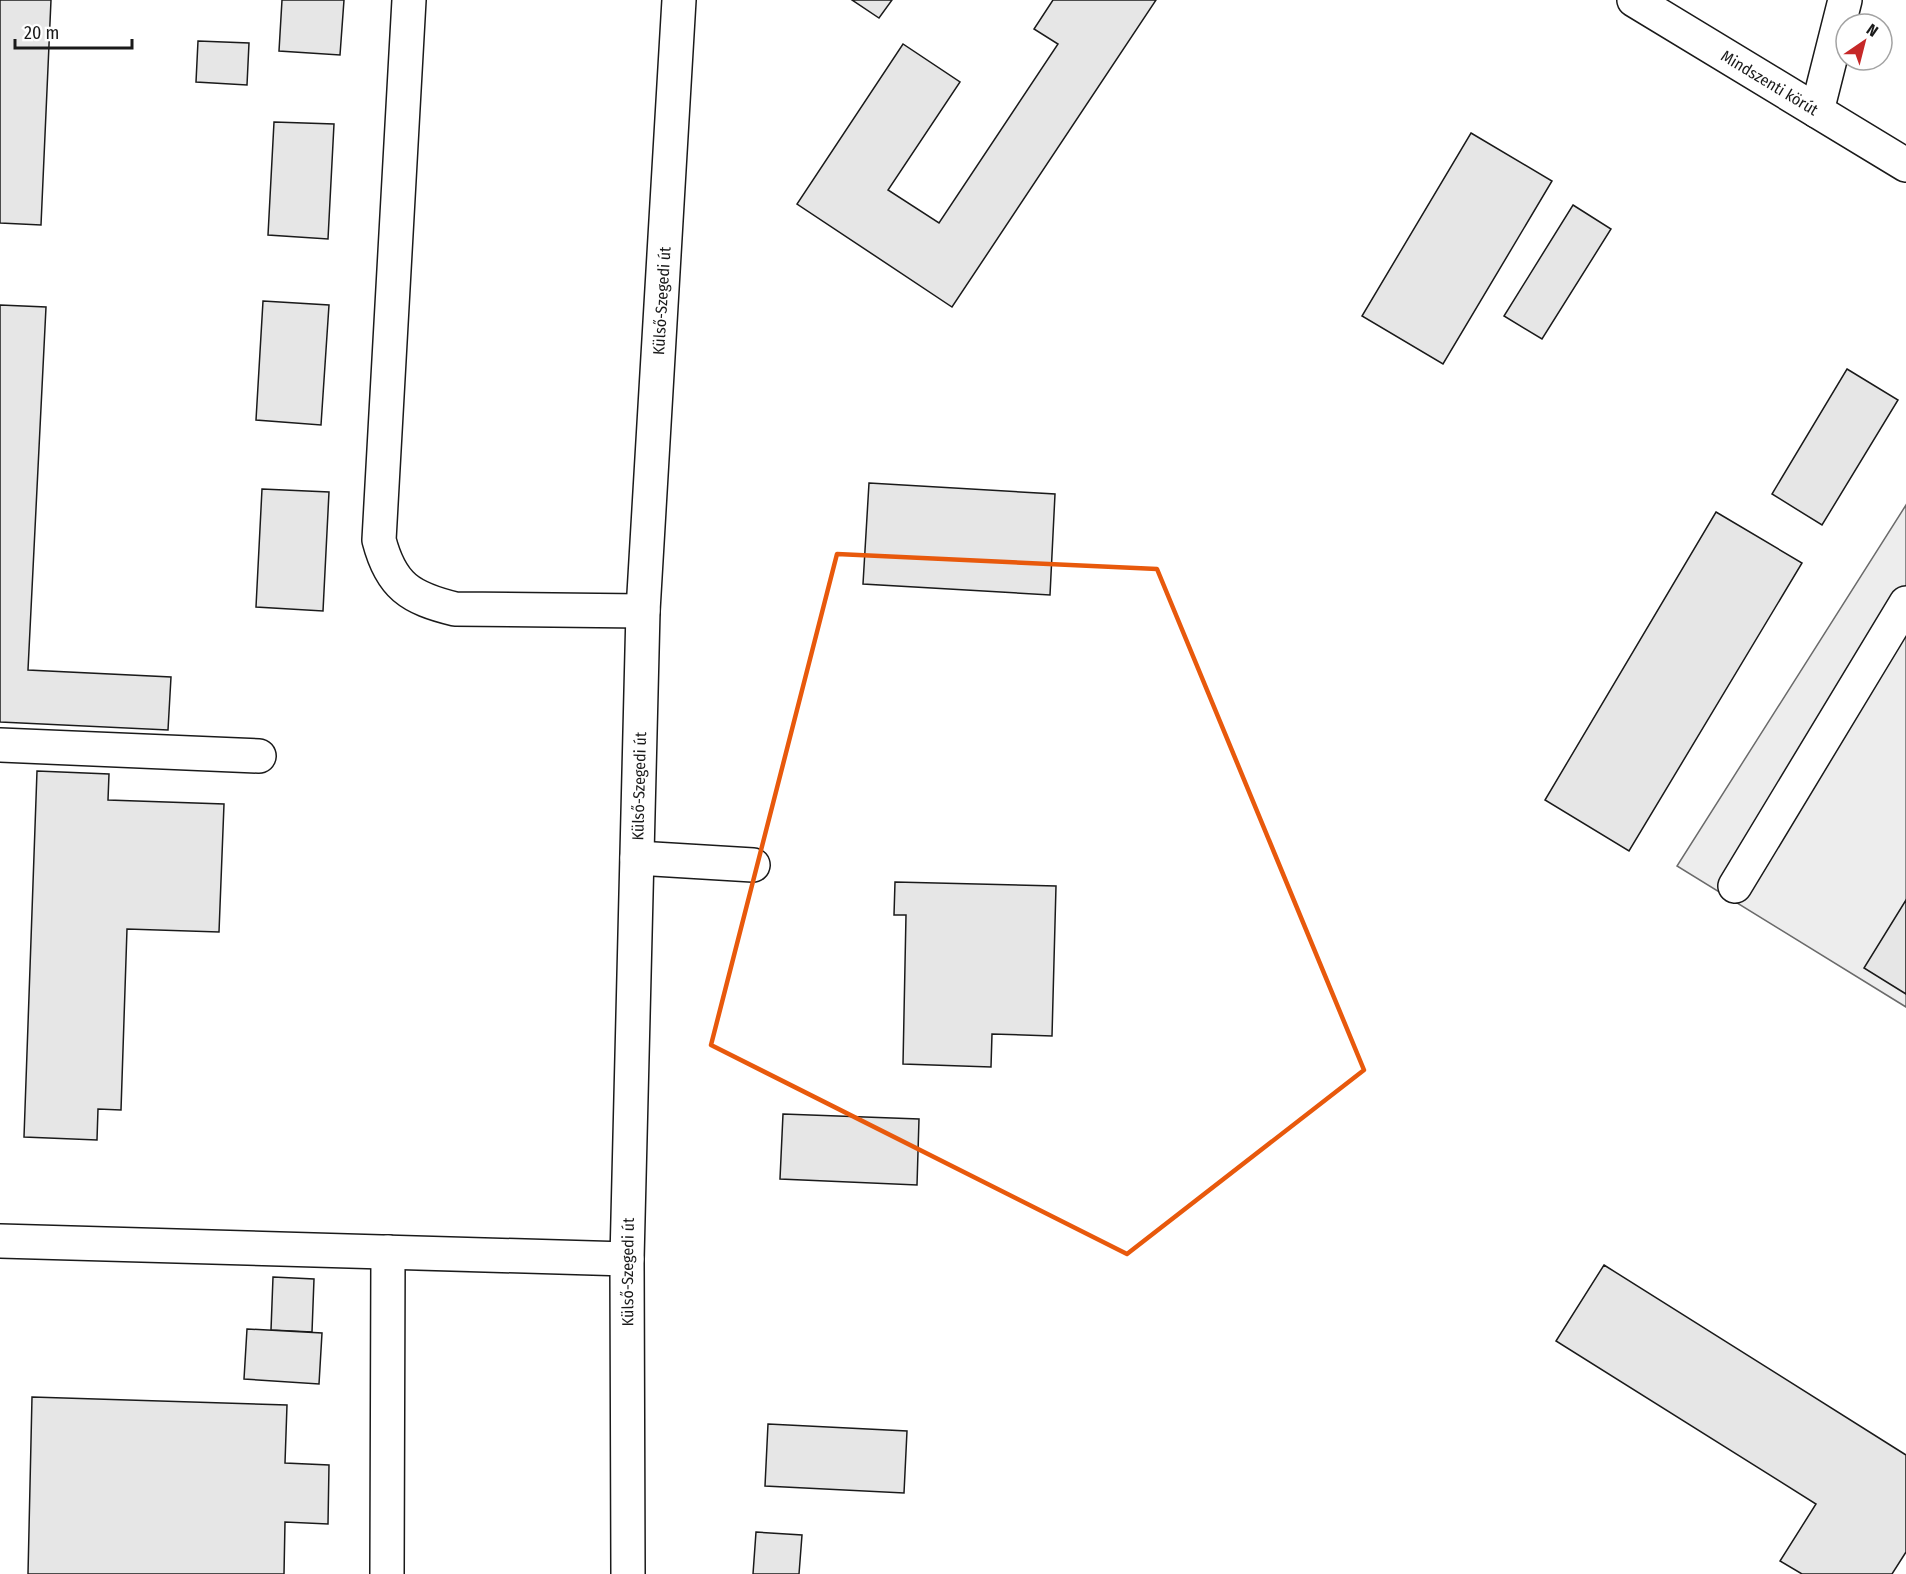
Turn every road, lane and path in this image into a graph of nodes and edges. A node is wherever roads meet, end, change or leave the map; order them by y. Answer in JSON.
{"nodes":[{"id":1,"x":409,"y":0,"type":"edge"},
{"id":2,"x":679,"y":0,"type":"edge"},
{"id":3,"x":1634,"y":0,"type":"edge"},
{"id":4,"x":1845,"y":0,"type":"edge"},
{"id":5,"x":1817,"y":111,"type":"junction"},
{"id":6,"x":1906,"y":165,"type":"edge"},
{"id":7,"x":1906,"y":603,"type":"edge"},
{"id":8,"x":643,"y":611,"type":"junction"},
{"id":9,"x":0,"y":746,"type":"edge"},
{"id":10,"x":259,"y":756,"type":"dead end"},
{"id":11,"x":638,"y":858,"type":"junction"},
{"id":12,"x":753,"y":865,"type":"dead end"},
{"id":13,"x":1735,"y":886,"type":"dead end"},
{"id":14,"x":0,"y":1241,"type":"edge"},
{"id":15,"x":388,"y":1252,"type":"junction"},
{"id":16,"x":627,"y":1260,"type":"junction"},
{"id":17,"x":387,"y":1574,"type":"edge"},
{"id":18,"x":628,"y":1574,"type":"edge"}],
"edges":[{"from":1,"to":8,"type":"street"},
{"from":2,"to":8,"type":"street","name":"Külső-Szegedi út"},
{"from":3,"to":5,"type":"street","name":"Mindszenti körút"},
{"from":4,"to":5,"type":"street"},
{"from":5,"to":6,"type":"street","name":"Mindszenti körút"},
{"from":7,"to":13,"type":"street"},
{"from":8,"to":11,"type":"street","name":"Külső-Szegedi út"},
{"from":9,"to":10,"type":"street"},
{"from":11,"to":12,"type":"street"},
{"from":11,"to":16,"type":"street","name":"Külső-Szegedi út"},
{"from":14,"to":15,"type":"street"},
{"from":15,"to":16,"type":"street"},
{"from":15,"to":17,"type":"street"},
{"from":16,"to":18,"type":"street","name":"Külső-Szegedi út"}]}
